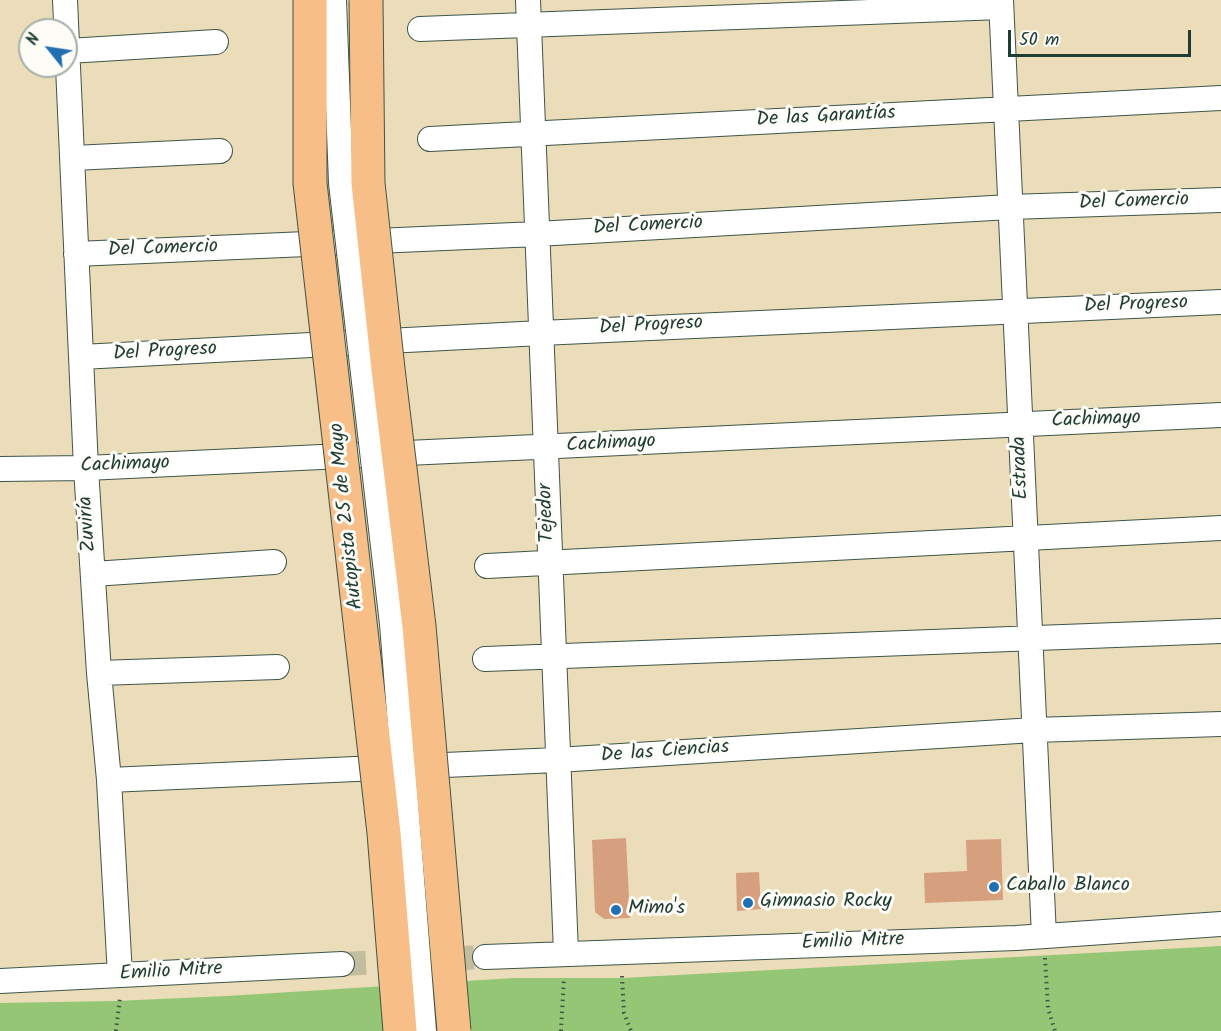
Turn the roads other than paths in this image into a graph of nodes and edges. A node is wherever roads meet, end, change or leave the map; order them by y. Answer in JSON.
{"nodes":[{"id":1,"x":65,"y":0,"type":"edge"},
{"id":2,"x":310,"y":0,"type":"edge"},
{"id":3,"x":334,"y":0,"type":"edge"},
{"id":4,"x":366,"y":0,"type":"edge"},
{"id":5,"x":1001,"y":4,"type":"edge"},
{"id":6,"x":529,"y":12,"type":"edge"},
{"id":7,"x":66,"y":18,"type":"edge"},
{"id":8,"x":420,"y":29,"type":"dead end"},
{"id":9,"x":216,"y":42,"type":"dead end"},
{"id":10,"x":78,"y":50,"type":"edge"},
{"id":11,"x":69,"y":78,"type":"edge"},
{"id":12,"x":1221,"y":98,"type":"edge"},
{"id":13,"x":1006,"y":109,"type":"junction"},
{"id":14,"x":533,"y":133,"type":"junction"},
{"id":15,"x":430,"y":139,"type":"dead end"},
{"id":16,"x":220,"y":151,"type":"dead end"},
{"id":17,"x":73,"y":158,"type":"junction"},
{"id":18,"x":1221,"y":200,"type":"edge"},
{"id":19,"x":1010,"y":207,"type":"junction"},
{"id":20,"x":537,"y":234,"type":"junction"},
{"id":21,"x":76,"y":254,"type":"junction"},
{"id":22,"x":1221,"y":302,"type":"edge"},
{"id":23,"x":1015,"y":310,"type":"junction"},
{"id":24,"x":541,"y":333,"type":"junction"},
{"id":25,"x":81,"y":357,"type":"junction"},
{"id":26,"x":1221,"y":415,"type":"edge"},
{"id":27,"x":1020,"y":424,"type":"junction"},
{"id":28,"x":545,"y":448,"type":"junction"},
{"id":29,"x":86,"y":468,"type":"junction"},
{"id":30,"x":0,"y":469,"type":"edge"},
{"id":31,"x":1221,"y":528,"type":"edge"},
{"id":32,"x":1025,"y":537,"type":"junction"},
{"id":33,"x":274,"y":562,"type":"dead end"},
{"id":34,"x":550,"y":564,"type":"junction"},
{"id":35,"x":487,"y":566,"type":"dead end"},
{"id":36,"x":93,"y":574,"type":"junction"},
{"id":37,"x":1221,"y":631,"type":"edge"},
{"id":38,"x":1030,"y":638,"type":"junction"},
{"id":39,"x":553,"y":657,"type":"junction"},
{"id":40,"x":486,"y":659,"type":"dead end"},
{"id":41,"x":277,"y":667,"type":"dead end"},
{"id":42,"x":99,"y":673,"type":"junction"},
{"id":43,"x":1221,"y":724,"type":"edge"},
{"id":44,"x":1034,"y":730,"type":"junction"},
{"id":45,"x":557,"y":760,"type":"junction"},
{"id":46,"x":109,"y":780,"type":"junction"},
{"id":47,"x":1221,"y":924,"type":"edge"},
{"id":48,"x":1044,"y":936,"type":"junction"},
{"id":49,"x":566,"y":953,"type":"junction"},
{"id":50,"x":486,"y":957,"type":"tunnel mouth"},
{"id":51,"x":342,"y":964,"type":"tunnel mouth"},
{"id":52,"x":120,"y":975,"type":"junction"},
{"id":53,"x":0,"y":981,"type":"edge"},
{"id":54,"x":400,"y":1031,"type":"edge"},
{"id":55,"x":424,"y":1031,"type":"edge"},
{"id":56,"x":454,"y":1031,"type":"edge"}],
"edges":[{"from":1,"to":7,"type":"street","name":"Zuviría"},
{"from":2,"to":54,"type":"highway","name":"Autopista 25 de Mayo","bridge":true},
{"from":3,"to":55,"type":"street","bridge":true},
{"from":4,"to":56,"type":"highway","bridge":true},
{"from":5,"to":6,"type":"street"},
{"from":5,"to":13,"type":"street","name":"Estrada"},
{"from":6,"to":8,"type":"street"},
{"from":6,"to":14,"type":"street","name":"Tejedor"},
{"from":9,"to":10,"type":"street"},
{"from":11,"to":17,"type":"street","name":"Zuviría"},
{"from":12,"to":13,"type":"street","name":"De las Garantías"},
{"from":13,"to":14,"type":"street","name":"De las Garantías"},
{"from":13,"to":19,"type":"street","name":"Estrada"},
{"from":14,"to":15,"type":"street","name":"De las Garantías"},
{"from":14,"to":20,"type":"street","name":"Tejedor"},
{"from":16,"to":17,"type":"street"},
{"from":17,"to":21,"type":"street","name":"Zuviría"},
{"from":18,"to":19,"type":"street","name":"Del Comercio"},
{"from":19,"to":20,"type":"street","name":"Del Comercio"},
{"from":19,"to":23,"type":"street","name":"Estrada"},
{"from":20,"to":21,"type":"street","name":"Del Comercio"},
{"from":20,"to":24,"type":"street","name":"Tejedor"},
{"from":21,"to":25,"type":"street","name":"Zuviría"},
{"from":22,"to":23,"type":"street","name":"Del Progreso"},
{"from":23,"to":24,"type":"street","name":"Del Progreso"},
{"from":23,"to":27,"type":"street","name":"Estrada"},
{"from":24,"to":25,"type":"street","name":"Del Progreso"},
{"from":24,"to":28,"type":"street","name":"Tejedor"},
{"from":25,"to":29,"type":"street","name":"Zuviría"},
{"from":26,"to":27,"type":"street","name":"Cachimayo"},
{"from":27,"to":28,"type":"street","name":"Cachimayo"},
{"from":27,"to":32,"type":"street","name":"Estrada"},
{"from":28,"to":29,"type":"street","name":"Cachimayo"},
{"from":28,"to":34,"type":"street","name":"Tejedor"},
{"from":29,"to":30,"type":"street","name":"Cachimayo"},
{"from":29,"to":36,"type":"street","name":"Zuviría"},
{"from":31,"to":32,"type":"street"},
{"from":32,"to":34,"type":"street"},
{"from":32,"to":38,"type":"street","name":"Estrada"},
{"from":33,"to":36,"type":"street"},
{"from":34,"to":35,"type":"street"},
{"from":34,"to":39,"type":"street","name":"Tejedor"},
{"from":36,"to":42,"type":"street","name":"Zuviría"},
{"from":37,"to":38,"type":"street"},
{"from":38,"to":39,"type":"street"},
{"from":38,"to":44,"type":"street","name":"Estrada"},
{"from":39,"to":40,"type":"street"},
{"from":39,"to":45,"type":"street","name":"Tejedor"},
{"from":41,"to":42,"type":"street"},
{"from":42,"to":46,"type":"street","name":"Zuviría"},
{"from":43,"to":44,"type":"street","name":"De las Ciencias"},
{"from":44,"to":45,"type":"street","name":"De las Ciencias"},
{"from":44,"to":48,"type":"street","name":"Estrada"},
{"from":45,"to":46,"type":"street","name":"De las Ciencias"},
{"from":45,"to":49,"type":"street","name":"Tejedor"},
{"from":46,"to":52,"type":"street","name":"Zuviría"},
{"from":47,"to":48,"type":"street","name":"Emilio Mitre"},
{"from":48,"to":49,"type":"street","name":"Emilio Mitre"},
{"from":49,"to":50,"type":"street","name":"Emilio Mitre"},
{"from":51,"to":52,"type":"street","name":"Emilio Mitre"},
{"from":52,"to":53,"type":"street","name":"Emilio Mitre"}]}
